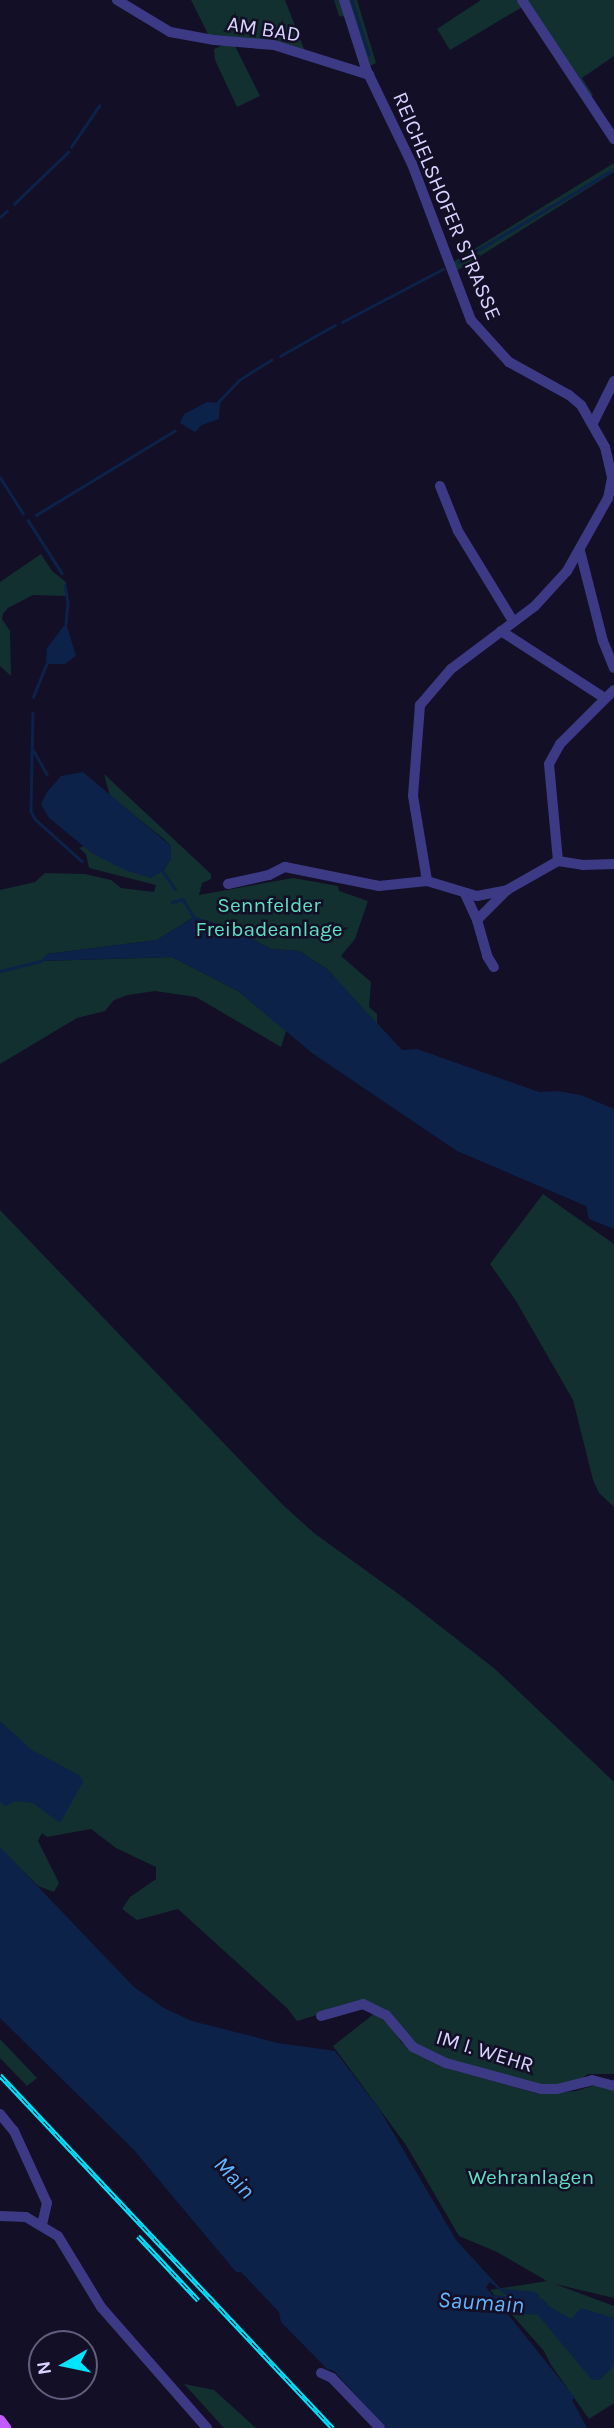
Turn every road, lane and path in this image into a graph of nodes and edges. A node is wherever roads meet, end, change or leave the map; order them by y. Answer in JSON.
{"nodes":[{"id":1,"x":117,"y":0,"type":"edge"},
{"id":2,"x":344,"y":0,"type":"edge"},
{"id":3,"x":522,"y":0,"type":"edge"},
{"id":4,"x":369,"y":75,"type":"junction"},
{"id":5,"x":614,"y":139,"type":"edge"},
{"id":6,"x":614,"y":381,"type":"edge"},
{"id":7,"x":593,"y":423,"type":"junction"},
{"id":8,"x":613,"y":471,"type":"edge"},
{"id":9,"x":440,"y":486,"type":"dead end"},
{"id":10,"x":611,"y":498,"type":"edge"},
{"id":11,"x":580,"y":551,"type":"junction"},
{"id":12,"x":513,"y":621,"type":"junction"},
{"id":13,"x":500,"y":631,"type":"junction"},
{"id":14,"x":614,"y":668,"type":"edge"},
{"id":15,"x":614,"y":690,"type":"edge"},
{"id":16,"x":603,"y":697,"type":"junction"},
{"id":17,"x":558,"y":861,"type":"junction"},
{"id":18,"x":614,"y":864,"type":"edge"},
{"id":19,"x":427,"y":881,"type":"junction"},
{"id":20,"x":228,"y":884,"type":"dead end"},
{"id":21,"x":507,"y":890,"type":"junction"},
{"id":22,"x":465,"y":894,"type":"junction"},
{"id":23,"x":477,"y":920,"type":"junction"},
{"id":24,"x":494,"y":967,"type":"dead end"},
{"id":25,"x":321,"y":2015,"type":"dead end"},
{"id":26,"x":614,"y":2086,"type":"edge"},
{"id":27,"x":0,"y":2114,"type":"edge"},
{"id":28,"x":0,"y":2216,"type":"edge"},
{"id":29,"x":42,"y":2225,"type":"junction"},
{"id":30,"x":321,"y":2373,"type":"dead end"},
{"id":31,"x":207,"y":2428,"type":"edge"},
{"id":32,"x":380,"y":2428,"type":"edge"}],
"edges":[{"from":1,"to":4,"type":"street","name":"AM BAD"},
{"from":2,"to":4,"type":"street","name":"REICHELSHOFER STRASSE"},
{"from":3,"to":5,"type":"street"},
{"from":4,"to":7,"type":"street","name":"REICHELSHOFER STRASSE"},
{"from":6,"to":7,"type":"street"},
{"from":7,"to":8,"type":"street","name":"REICHELSHOFER STRASSE"},
{"from":8,"to":10,"type":"street","name":"REICHELSHOFER STRASSE"},
{"from":9,"to":12,"type":"street"},
{"from":10,"to":11,"type":"street","name":"REICHELSHOFER STRASSE"},
{"from":11,"to":12,"type":"street","name":"REICHELSHOFER STRASSE"},
{"from":11,"to":14,"type":"street"},
{"from":12,"to":13,"type":"street","name":"REICHELSHOFER STRASSE"},
{"from":13,"to":16,"type":"street"},
{"from":13,"to":19,"type":"street","name":"REICHELSHOFER STRASSE"},
{"from":15,"to":16,"type":"street"},
{"from":16,"to":17,"type":"street"},
{"from":17,"to":18,"type":"street"},
{"from":17,"to":21,"type":"street"},
{"from":19,"to":20,"type":"street"},
{"from":19,"to":22,"type":"street"},
{"from":21,"to":22,"type":"street"},
{"from":21,"to":23,"type":"street"},
{"from":22,"to":23,"type":"street"},
{"from":23,"to":24,"type":"street"},
{"from":25,"to":26,"type":"street","name":"IM I. WEHR"},
{"from":27,"to":29,"type":"street"},
{"from":28,"to":29,"type":"street"},
{"from":29,"to":31,"type":"street"},
{"from":30,"to":32,"type":"street"}]}
